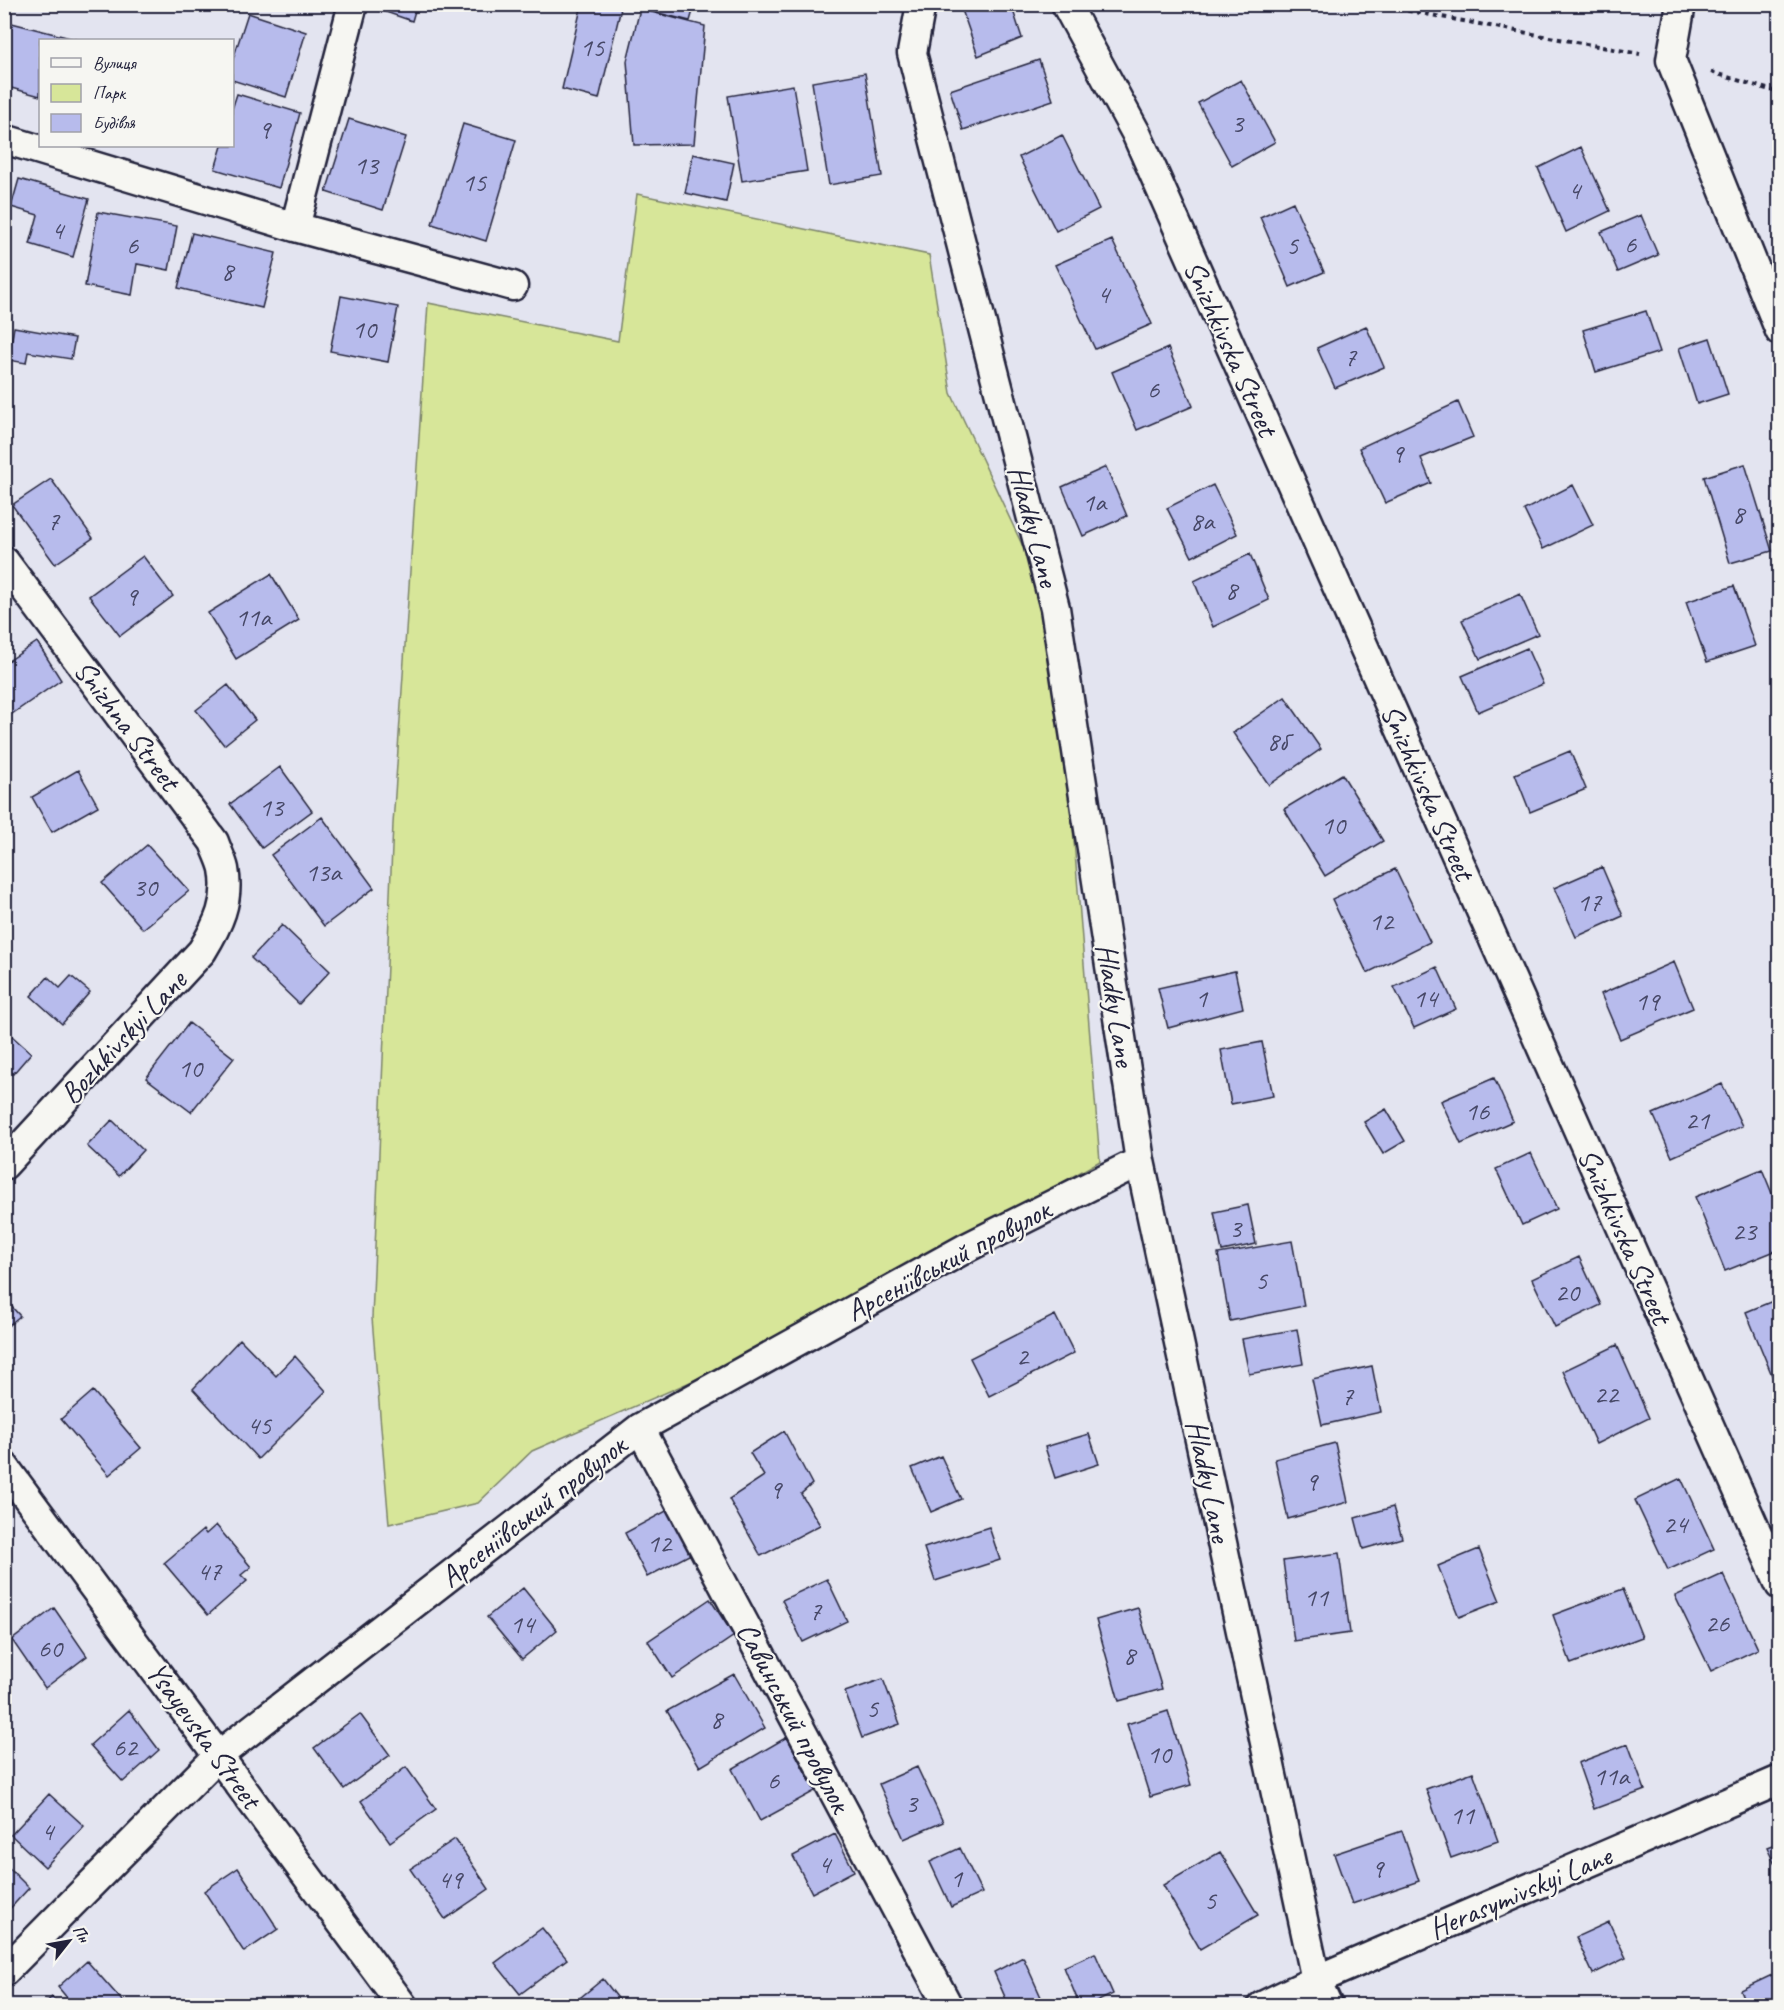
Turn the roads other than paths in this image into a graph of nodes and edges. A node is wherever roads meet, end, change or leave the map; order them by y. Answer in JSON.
{"nodes":[{"id":1,"x":353,"y":4,"type":"edge"},
{"id":2,"x":921,"y":4,"type":"edge"},
{"id":3,"x":1066,"y":4,"type":"edge"},
{"id":4,"x":1681,"y":4,"type":"edge"},
{"id":5,"x":4,"y":139,"type":"edge"},
{"id":6,"x":295,"y":227,"type":"junction"},
{"id":7,"x":513,"y":286,"type":"dead end"},
{"id":8,"x":1779,"y":331,"type":"edge"},
{"id":9,"x":4,"y":561,"type":"edge"},
{"id":10,"x":225,"y":899,"type":"joint"},
{"id":11,"x":1140,"y":1161,"type":"junction"},
{"id":12,"x":4,"y":1165,"type":"edge"},
{"id":13,"x":640,"y":1428,"type":"junction"},
{"id":14,"x":4,"y":1466,"type":"edge"},
{"id":15,"x":1779,"y":1585,"type":"edge"},
{"id":16,"x":219,"y":1755,"type":"junction"},
{"id":17,"x":1779,"y":1780,"type":"edge"},
{"id":18,"x":4,"y":1972,"type":"edge"},
{"id":19,"x":1316,"y":1980,"type":"junction"},
{"id":20,"x":403,"y":2006,"type":"edge"},
{"id":21,"x":948,"y":2006,"type":"edge"},
{"id":22,"x":1262,"y":2006,"type":"edge"},
{"id":23,"x":1328,"y":2006,"type":"edge"}],
"edges":[{"from":1,"to":6,"type":"street"},
{"from":2,"to":11,"type":"street","name":"Hladky Lane"},
{"from":3,"to":15,"type":"street","name":"Snizhkivska Street"},
{"from":4,"to":8,"type":"street"},
{"from":5,"to":6,"type":"street"},
{"from":6,"to":7,"type":"street"},
{"from":9,"to":10,"type":"street","name":"Snizhna Street"},
{"from":10,"to":12,"type":"street","name":"Bozhkivskyi Lane"},
{"from":11,"to":13,"type":"street","name":"Арсеніївський провулок"},
{"from":11,"to":19,"type":"street","name":"Hladky Lane"},
{"from":13,"to":16,"type":"street","name":"Арсеніївський провулок"},
{"from":13,"to":21,"type":"street","name":"Савинський провулок"},
{"from":14,"to":16,"type":"street","name":"Ysayevska Street"},
{"from":16,"to":18,"type":"street","name":"Арсеніївський провулок"},
{"from":16,"to":20,"type":"street","name":"Ysayevska Street"},
{"from":17,"to":19,"type":"street","name":"Herasymivskyi Lane"},
{"from":19,"to":22,"type":"street","name":"Herasymivskyi Lane"},
{"from":19,"to":23,"type":"street","name":"Hladky Lane"}]}
